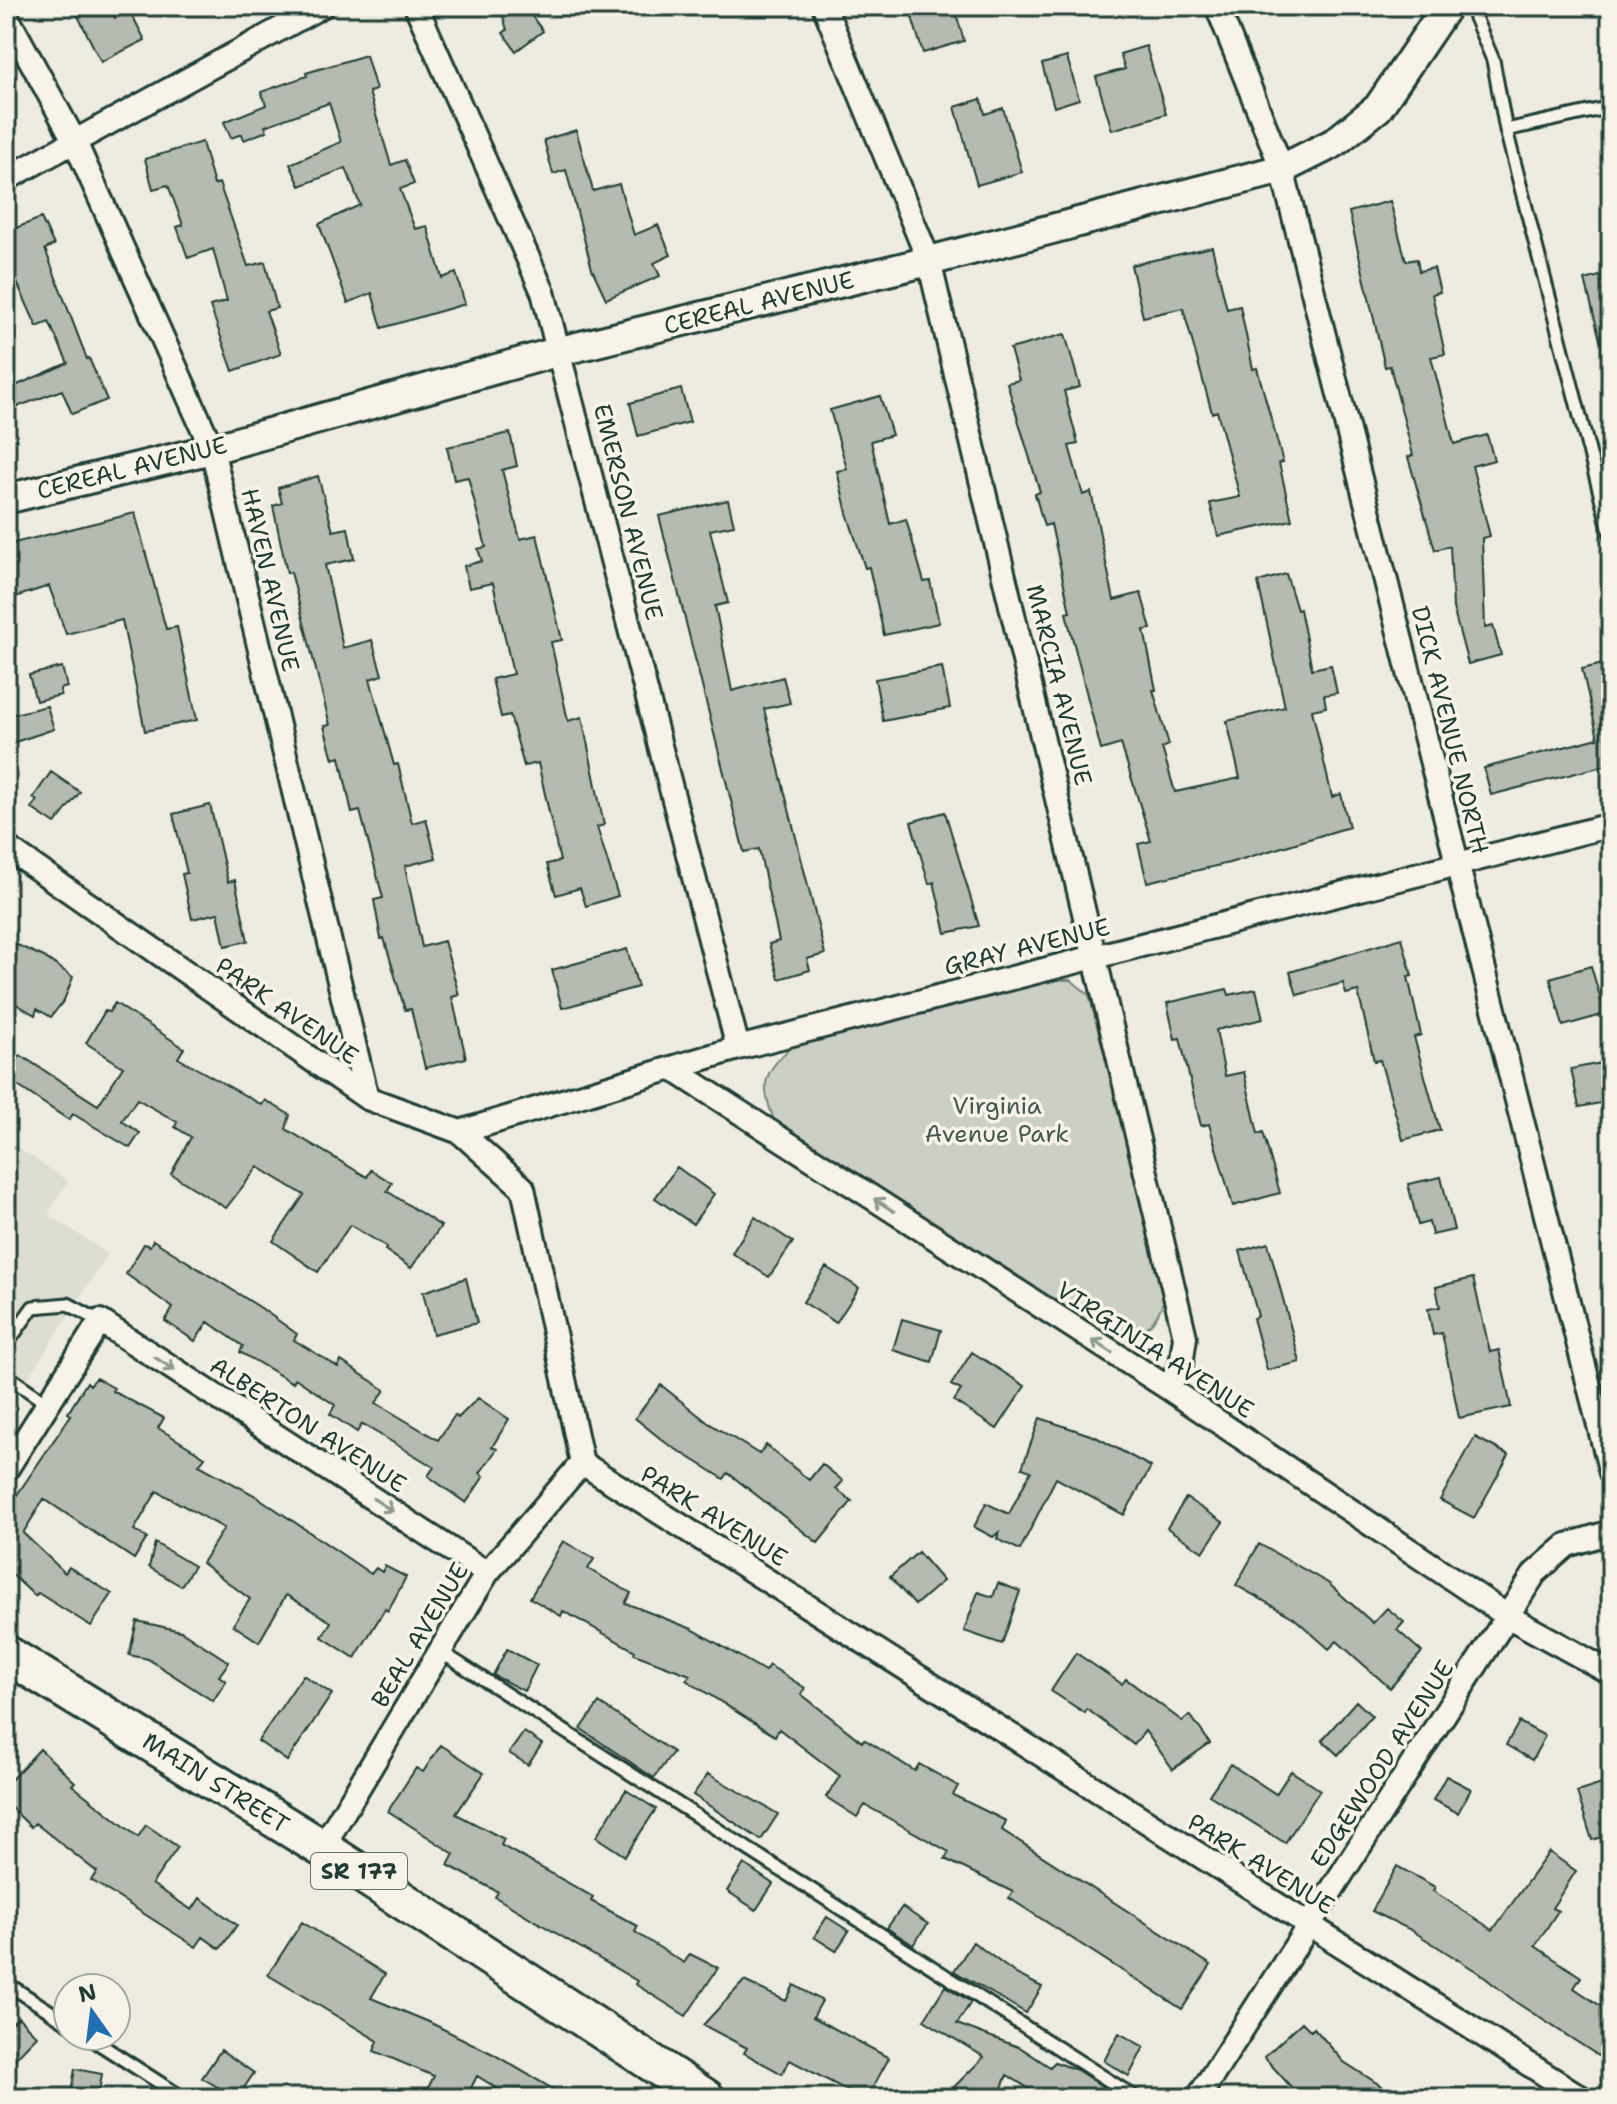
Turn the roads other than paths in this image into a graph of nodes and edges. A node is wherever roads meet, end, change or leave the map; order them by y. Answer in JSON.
{"nodes":[{"id":1,"x":322,"y":6,"type":"edge"},
{"id":2,"x":416,"y":6,"type":"edge"},
{"id":3,"x":824,"y":6,"type":"edge"},
{"id":4,"x":1217,"y":6,"type":"edge"},
{"id":5,"x":1447,"y":6,"type":"edge"},
{"id":6,"x":1470,"y":6,"type":"edge"},
{"id":7,"x":6,"y":15,"type":"edge"},
{"id":8,"x":1611,"y":107,"type":"edge"},
{"id":9,"x":1506,"y":130,"type":"junction"},
{"id":10,"x":75,"y":142,"type":"junction"},
{"id":11,"x":1282,"y":169,"type":"junction"},
{"id":12,"x":6,"y":179,"type":"edge"},
{"id":13,"x":929,"y":261,"type":"junction"},
{"id":14,"x":560,"y":351,"type":"junction"},
{"id":15,"x":212,"y":449,"type":"junction"},
{"id":16,"x":6,"y":499,"type":"edge"},
{"id":17,"x":1611,"y":536,"type":"edge"},
{"id":18,"x":1611,"y":825,"type":"edge"},
{"id":19,"x":6,"y":847,"type":"edge"},
{"id":20,"x":1457,"y":866,"type":"junction"},
{"id":21,"x":1098,"y":956,"type":"junction"},
{"id":22,"x":738,"y":1048,"type":"junction"},
{"id":23,"x":671,"y":1068,"type":"junction"},
{"id":24,"x":367,"y":1098,"type":"junction"},
{"id":25,"x":460,"y":1132,"type":"junction"},
{"id":26,"x":100,"y":1321,"type":"junction"},
{"id":27,"x":6,"y":1345,"type":"edge"},
{"id":28,"x":6,"y":1375,"type":"edge"},
{"id":29,"x":1168,"y":1388,"type":"junction"},
{"id":30,"x":48,"y":1404,"type":"junction"},
{"id":31,"x":582,"y":1463,"type":"junction"},
{"id":32,"x":6,"y":1470,"type":"edge"},
{"id":33,"x":1611,"y":1473,"type":"edge"},
{"id":34,"x":1611,"y":1532,"type":"edge"},
{"id":35,"x":487,"y":1573,"type":"junction"},
{"id":36,"x":1509,"y":1617,"type":"junction"},
{"id":37,"x":441,"y":1652,"type":"junction"},
{"id":38,"x":6,"y":1654,"type":"edge"},
{"id":39,"x":1611,"y":1673,"type":"edge"},
{"id":40,"x":322,"y":1848,"type":"junction"},
{"id":41,"x":1308,"y":1926,"type":"junction"},
{"id":42,"x":6,"y":1983,"type":"edge"},
{"id":43,"x":52,"y":2013,"type":"edge"},
{"id":44,"x":112,"y":2052,"type":"edge"},
{"id":45,"x":183,"y":2098,"type":"edge"},
{"id":46,"x":706,"y":2098,"type":"edge"},
{"id":47,"x":1136,"y":2098,"type":"edge"},
{"id":48,"x":1198,"y":2098,"type":"edge"},
{"id":49,"x":1582,"y":2098,"type":"edge"}],
"edges":[{"from":1,"to":10,"type":"street"},
{"from":2,"to":14,"type":"street","name":"EMERSON AVENUE"},
{"from":3,"to":13,"type":"street","name":"MARCIA AVENUE"},
{"from":4,"to":11,"type":"street","name":"DICK AVENUE NORTH"},
{"from":5,"to":11,"type":"street","name":"CEREAL AVENUE"},
{"from":6,"to":9,"type":"lane"},
{"from":7,"to":10,"type":"street","name":"HAVEN AVENUE"},
{"from":8,"to":9,"type":"lane"},
{"from":9,"to":17,"type":"lane"},
{"from":10,"to":12,"type":"street"},
{"from":10,"to":15,"type":"street","name":"HAVEN AVENUE"},
{"from":11,"to":13,"type":"street","name":"CEREAL AVENUE"},
{"from":11,"to":20,"type":"street","name":"DICK AVENUE NORTH"},
{"from":13,"to":14,"type":"street","name":"CEREAL AVENUE"},
{"from":13,"to":21,"type":"street","name":"MARCIA AVENUE"},
{"from":14,"to":15,"type":"street","name":"CEREAL AVENUE"},
{"from":14,"to":22,"type":"street","name":"EMERSON AVENUE"},
{"from":15,"to":16,"type":"street","name":"CEREAL AVENUE"},
{"from":15,"to":24,"type":"street","name":"HAVEN AVENUE"},
{"from":18,"to":20,"type":"street","name":"GRAY AVENUE"},
{"from":19,"to":24,"type":"street","name":"PARK AVENUE"},
{"from":20,"to":21,"type":"street","name":"GRAY AVENUE"},
{"from":20,"to":33,"type":"street","name":"DICK AVENUE NORTH"},
{"from":21,"to":22,"type":"street","name":"GRAY AVENUE"},
{"from":21,"to":29,"type":"street","name":"MARCIA AVENUE"},
{"from":22,"to":23,"type":"street","name":"GRAY AVENUE"},
{"from":23,"to":25,"type":"street","name":"GRAY AVENUE"},
{"from":29,"to":23,"type":"street","name":"VIRGINIA AVENUE","one_way":true},
{"from":24,"to":25,"type":"street","name":"PARK AVENUE"},
{"from":25,"to":31,"type":"street","name":"PARK AVENUE"},
{"from":26,"to":27,"type":"lane"},
{"from":26,"to":30,"type":"street"},
{"from":26,"to":35,"type":"street","name":"ALBERTON AVENUE","one_way":true},
{"from":28,"to":30,"type":"lane"},
{"from":29,"to":36,"type":"street","name":"VIRGINIA AVENUE"},
{"from":30,"to":32,"type":"street"},
{"from":31,"to":35,"type":"street","name":"BEAL AVENUE"},
{"from":31,"to":41,"type":"street","name":"PARK AVENUE"},
{"from":34,"to":36,"type":"street","name":"EDGEWOOD AVENUE"},
{"from":35,"to":37,"type":"street","name":"BEAL AVENUE"},
{"from":36,"to":39,"type":"street","name":"VIRGINIA AVENUE"},
{"from":36,"to":41,"type":"street","name":"EDGEWOOD AVENUE"},
{"from":37,"to":40,"type":"street","name":"BEAL AVENUE"},
{"from":37,"to":47,"type":"lane"},
{"from":38,"to":40,"type":"main road","name":"MAIN STREET","number":"SR 177"},
{"from":40,"to":46,"type":"main road","name":"MAIN STREET","number":"SR 177"},
{"from":41,"to":48,"type":"street","name":"EDGEWOOD AVENUE"},
{"from":41,"to":49,"type":"street","name":"PARK AVENUE"},
{"from":42,"to":43,"type":"lane"},
{"from":44,"to":45,"type":"lane"}]}
